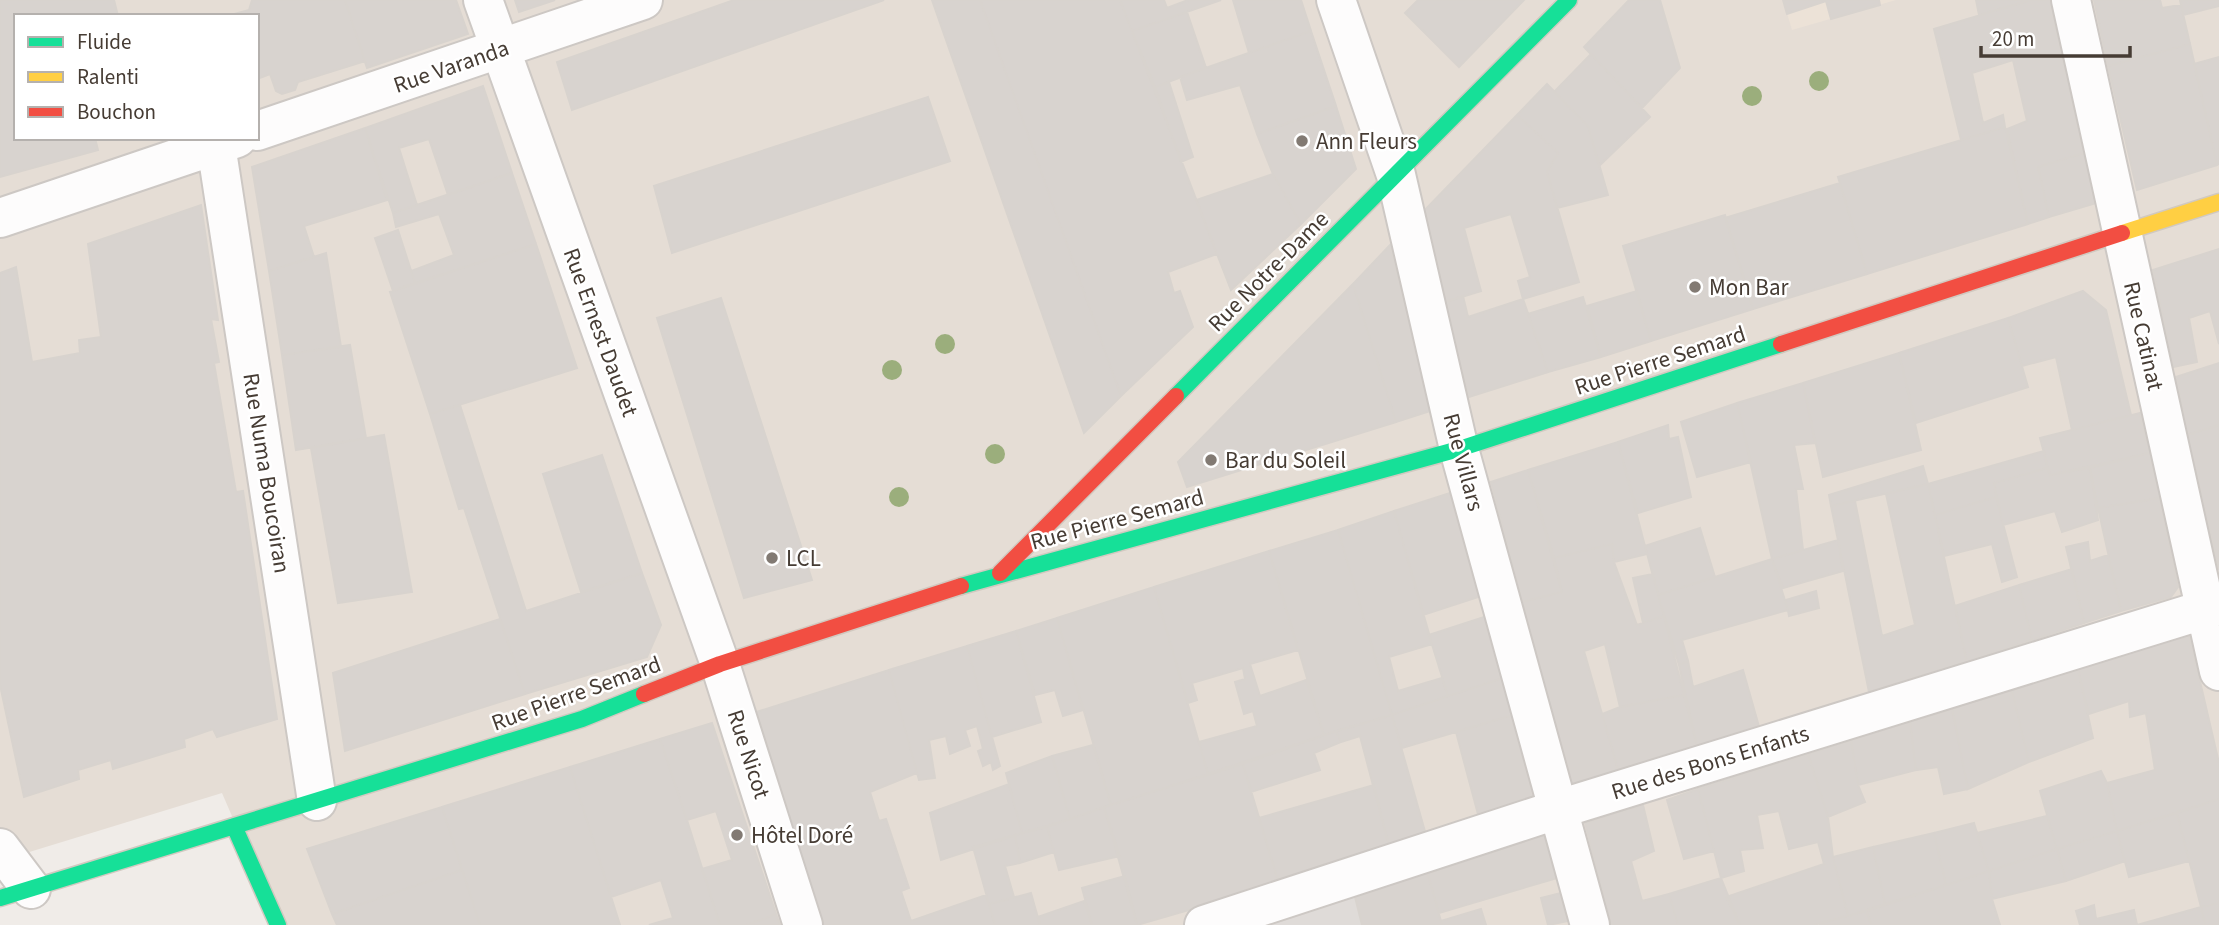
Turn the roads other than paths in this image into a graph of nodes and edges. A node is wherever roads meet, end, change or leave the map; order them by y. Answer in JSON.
{"nodes":[{"id":1,"x":483,"y":0,"type":"edge"},
{"id":2,"x":643,"y":0,"type":"edge"},
{"id":3,"x":1336,"y":0,"type":"edge"},
{"id":4,"x":1569,"y":0,"type":"edge"},
{"id":5,"x":2071,"y":0,"type":"edge"},
{"id":6,"x":499,"y":50,"type":"junction"},
{"id":7,"x":259,"y":130,"type":"edge"},
{"id":8,"x":226,"y":142,"type":"edge"},
{"id":9,"x":1396,"y":175,"type":"junction"},
{"id":10,"x":2219,"y":202,"type":"edge"},
{"id":11,"x":0,"y":218,"type":"edge"},
{"id":12,"x":2121,"y":232,"type":"junction"},
{"id":13,"x":1459,"y":449,"type":"junction"},
{"id":14,"x":998,"y":574,"type":"junction"},
{"id":15,"x":2212,"y":608,"type":"edge"},
{"id":16,"x":720,"y":664,"type":"junction"},
{"id":17,"x":2219,"y":671,"type":"edge"},
{"id":18,"x":317,"y":801,"type":"junction"},
{"id":19,"x":1559,"y":809,"type":"junction"},
{"id":20,"x":234,"y":826,"type":"junction"},
{"id":21,"x":0,"y":848,"type":"edge"},
{"id":22,"x":10,"y":896,"type":"edge"},
{"id":23,"x":278,"y":925,"type":"edge"},
{"id":24,"x":803,"y":925,"type":"edge"},
{"id":25,"x":1204,"y":925,"type":"edge"},
{"id":26,"x":1590,"y":925,"type":"edge"}],
"edges":[{"from":1,"to":6,"type":"street","name":"Rue Ernest Daudet"},
{"from":2,"to":6,"type":"street","name":"Rue Varanda"},
{"from":3,"to":9,"type":"street","name":"Rue Villars"},
{"from":4,"to":9,"type":"street","name":"Rue Notre-Dame"},
{"from":5,"to":12,"type":"street","name":"Rue Catinat"},
{"from":6,"to":7,"type":"street","name":"Rue Varanda"},
{"from":6,"to":16,"type":"street","name":"Rue Ernest Daudet"},
{"from":8,"to":11,"type":"street"},
{"from":8,"to":18,"type":"street","name":"Rue Numa Boucoiran"},
{"from":9,"to":13,"type":"street","name":"Rue Villars"},
{"from":9,"to":14,"type":"street","name":"Rue Notre-Dame"},
{"from":10,"to":12,"type":"street","name":"Rue Pierre Semard"},
{"from":12,"to":13,"type":"street","name":"Rue Pierre Semard"},
{"from":12,"to":15,"type":"street","name":"Rue Catinat"},
{"from":13,"to":14,"type":"street","name":"Rue Pierre Semard"},
{"from":13,"to":19,"type":"street","name":"Rue Villars"},
{"from":14,"to":16,"type":"street","name":"Rue Pierre Semard"},
{"from":15,"to":17,"type":"street","name":"Rue Catinat"},
{"from":15,"to":19,"type":"street","name":"Rue des Bons Enfants"},
{"from":16,"to":18,"type":"street","name":"Rue Pierre Semard"},
{"from":16,"to":24,"type":"street","name":"Rue Nicot"},
{"from":18,"to":20,"type":"street","name":"Rue Pierre Semard"},
{"from":19,"to":25,"type":"street","name":"Rue des Bons Enfants"},
{"from":19,"to":26,"type":"street","name":"Rue Villars"},
{"from":20,"to":22,"type":"street","name":"Rue Pierre Semard"},
{"from":20,"to":23,"type":"street"},
{"from":21,"to":22,"type":"street"}]}
